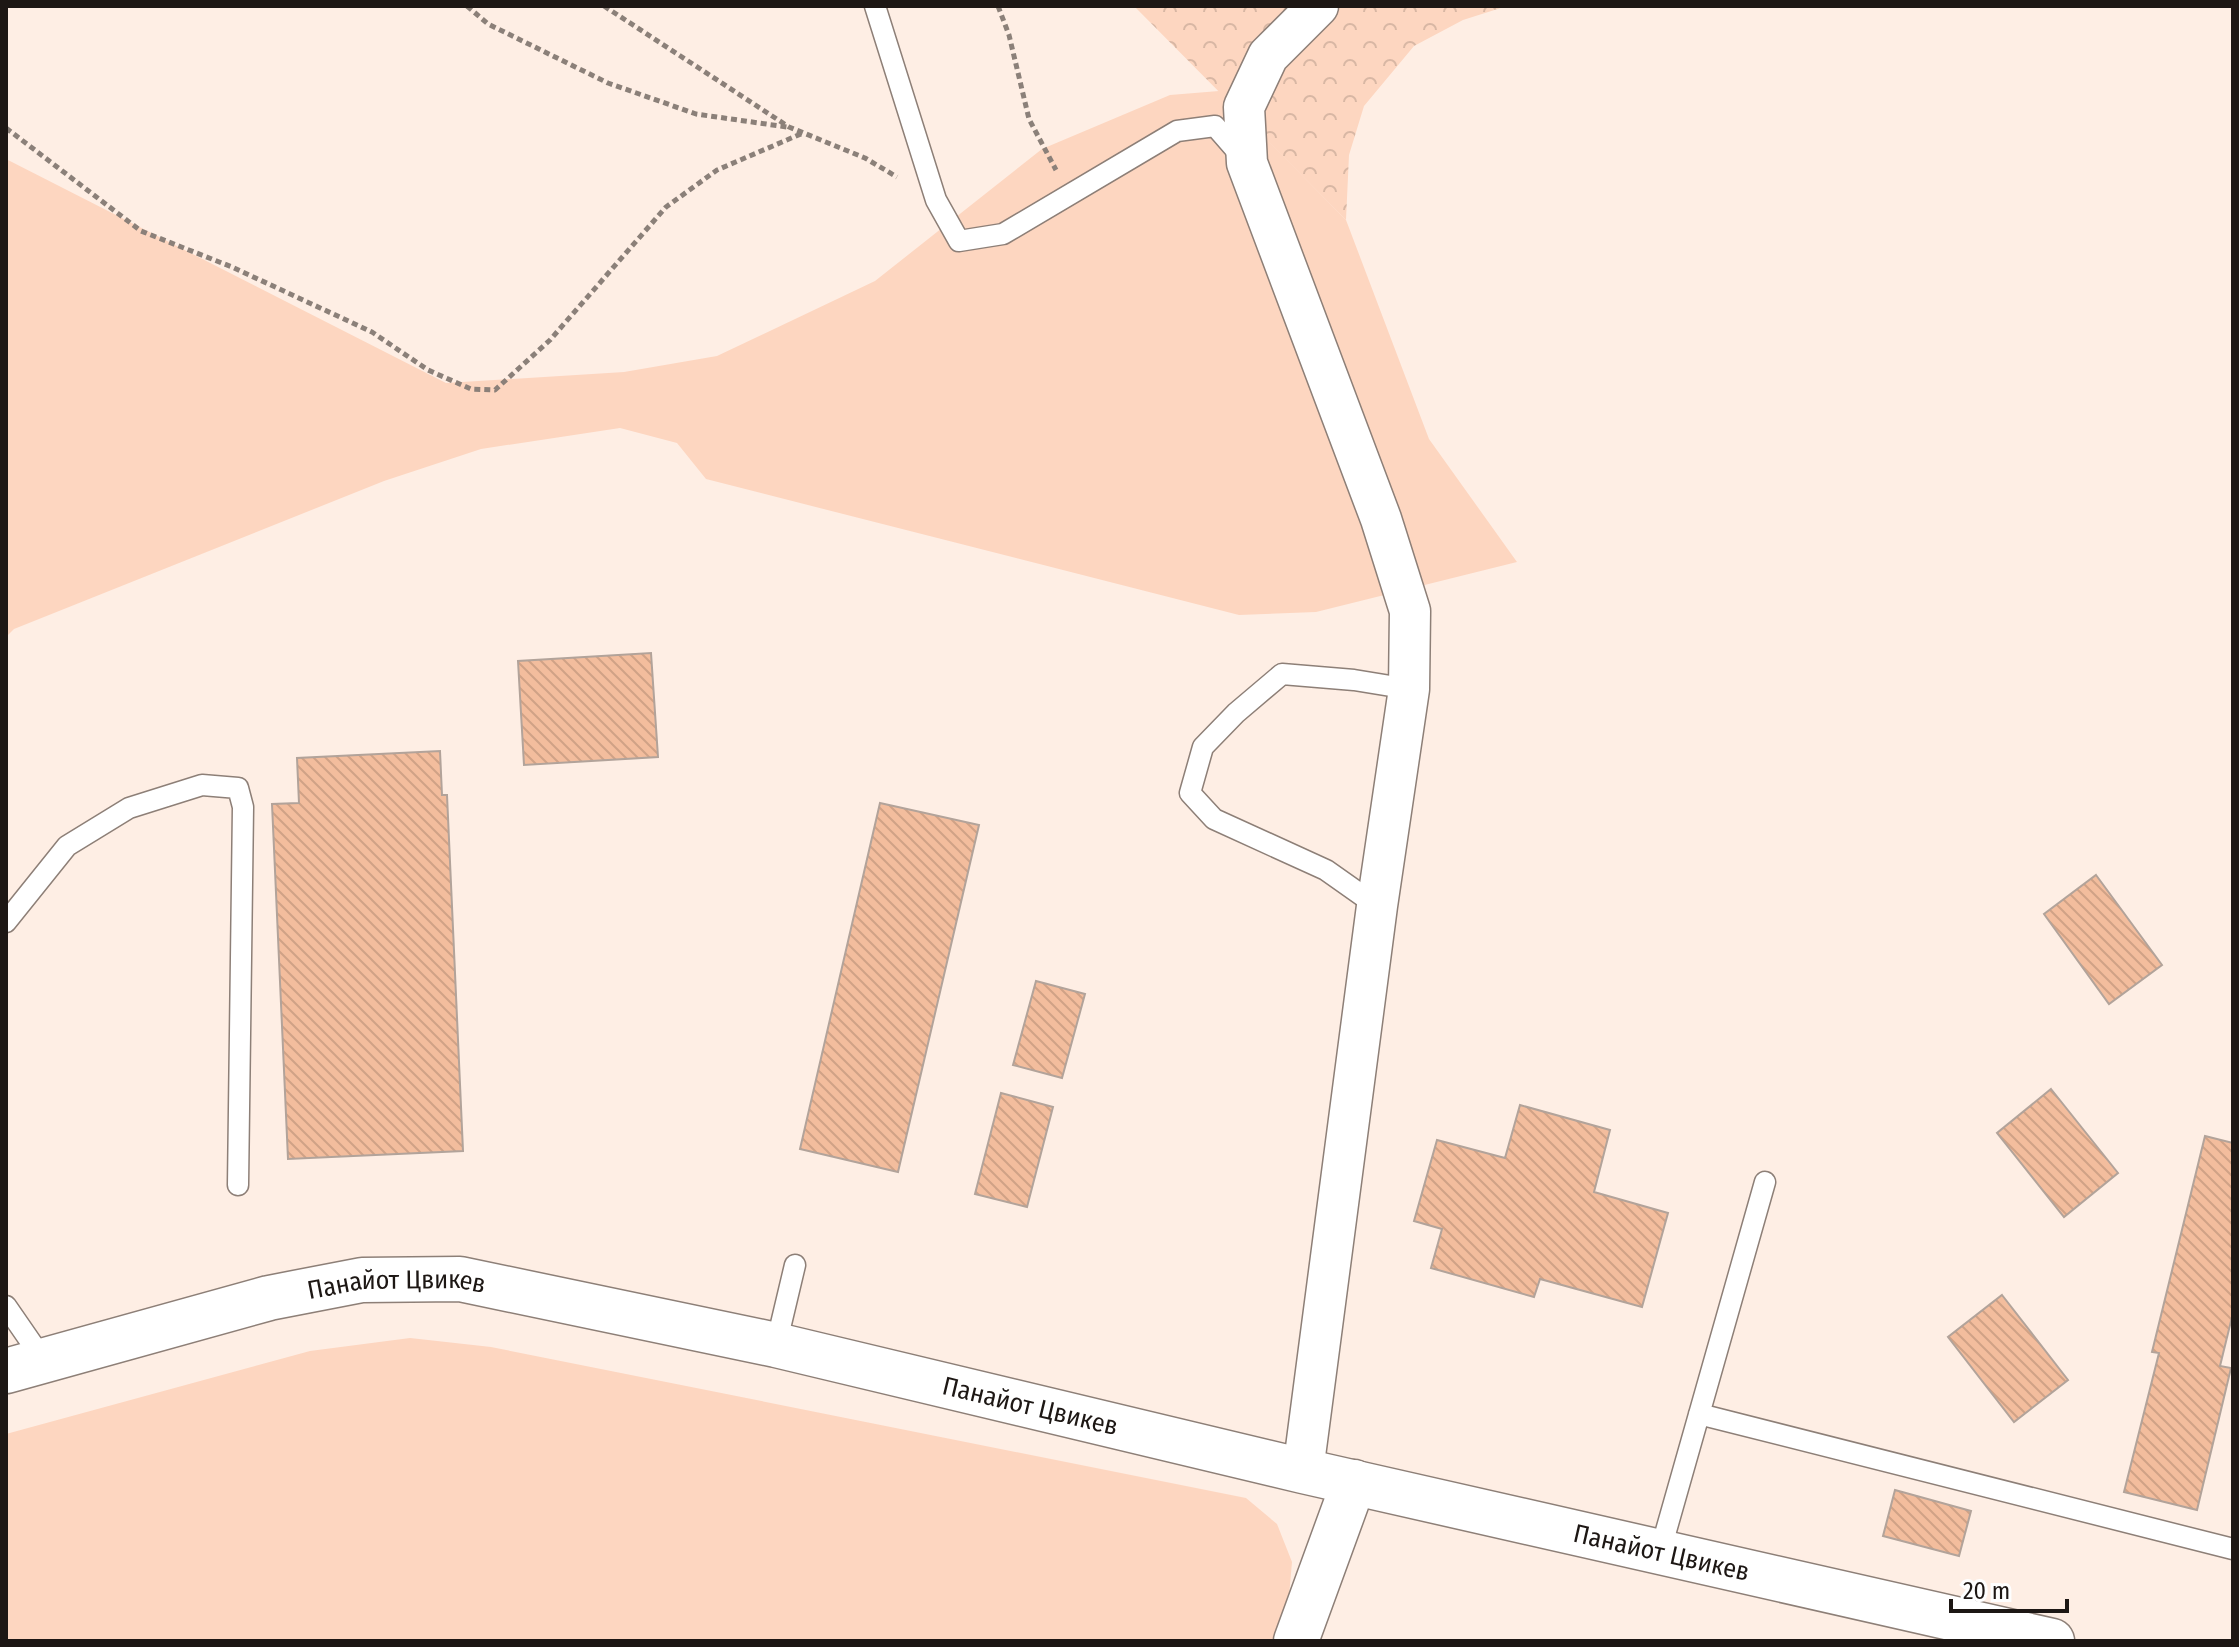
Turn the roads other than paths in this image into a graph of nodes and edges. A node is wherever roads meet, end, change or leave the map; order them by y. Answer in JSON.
{"nodes":[{"id":1,"x":875,"y":6,"type":"edge"},
{"id":2,"x":1318,"y":6,"type":"edge"},
{"id":3,"x":1247,"y":163,"type":"junction"},
{"id":4,"x":1409,"y":689,"type":"junction"},
{"id":5,"x":1377,"y":906,"type":"junction"},
{"id":6,"x":6,"y":922,"type":"edge"},
{"id":7,"x":1765,"y":1182,"type":"dead end"},
{"id":8,"x":238,"y":1185,"type":"dead end"},
{"id":9,"x":795,"y":1265,"type":"dead end"},
{"id":10,"x":6,"y":1306,"type":"edge"},
{"id":11,"x":776,"y":1345,"type":"junction"},
{"id":12,"x":25,"y":1366,"type":"edge"},
{"id":13,"x":1699,"y":1414,"type":"junction"},
{"id":14,"x":1303,"y":1471,"type":"junction"},
{"id":15,"x":1354,"y":1482,"type":"junction"},
{"id":16,"x":2233,"y":1549,"type":"edge"},
{"id":17,"x":1660,"y":1552,"type":"junction"},
{"id":18,"x":1296,"y":1641,"type":"edge"},
{"id":19,"x":2052,"y":1641,"type":"edge"}],
"edges":[{"from":1,"to":3,"type":"lane"},
{"from":2,"to":3,"type":"street"},
{"from":3,"to":4,"type":"street"},
{"from":4,"to":5,"type":"street"},
{"from":4,"to":5,"type":"lane"},
{"from":5,"to":14,"type":"street"},
{"from":6,"to":8,"type":"lane"},
{"from":7,"to":13,"type":"lane"},
{"from":9,"to":11,"type":"lane"},
{"from":10,"to":12,"type":"lane"},
{"from":11,"to":12,"type":"street","name":"Панайот Цвикев"},
{"from":11,"to":14,"type":"street","name":"Панайот Цвикев"},
{"from":13,"to":16,"type":"lane"},
{"from":13,"to":17,"type":"lane"},
{"from":14,"to":15,"type":"street","name":"Панайот Цвикев"},
{"from":15,"to":17,"type":"street","name":"Панайот Цвикев"},
{"from":15,"to":18,"type":"street"},
{"from":17,"to":19,"type":"street","name":"Панайот Цвикев"}]}
